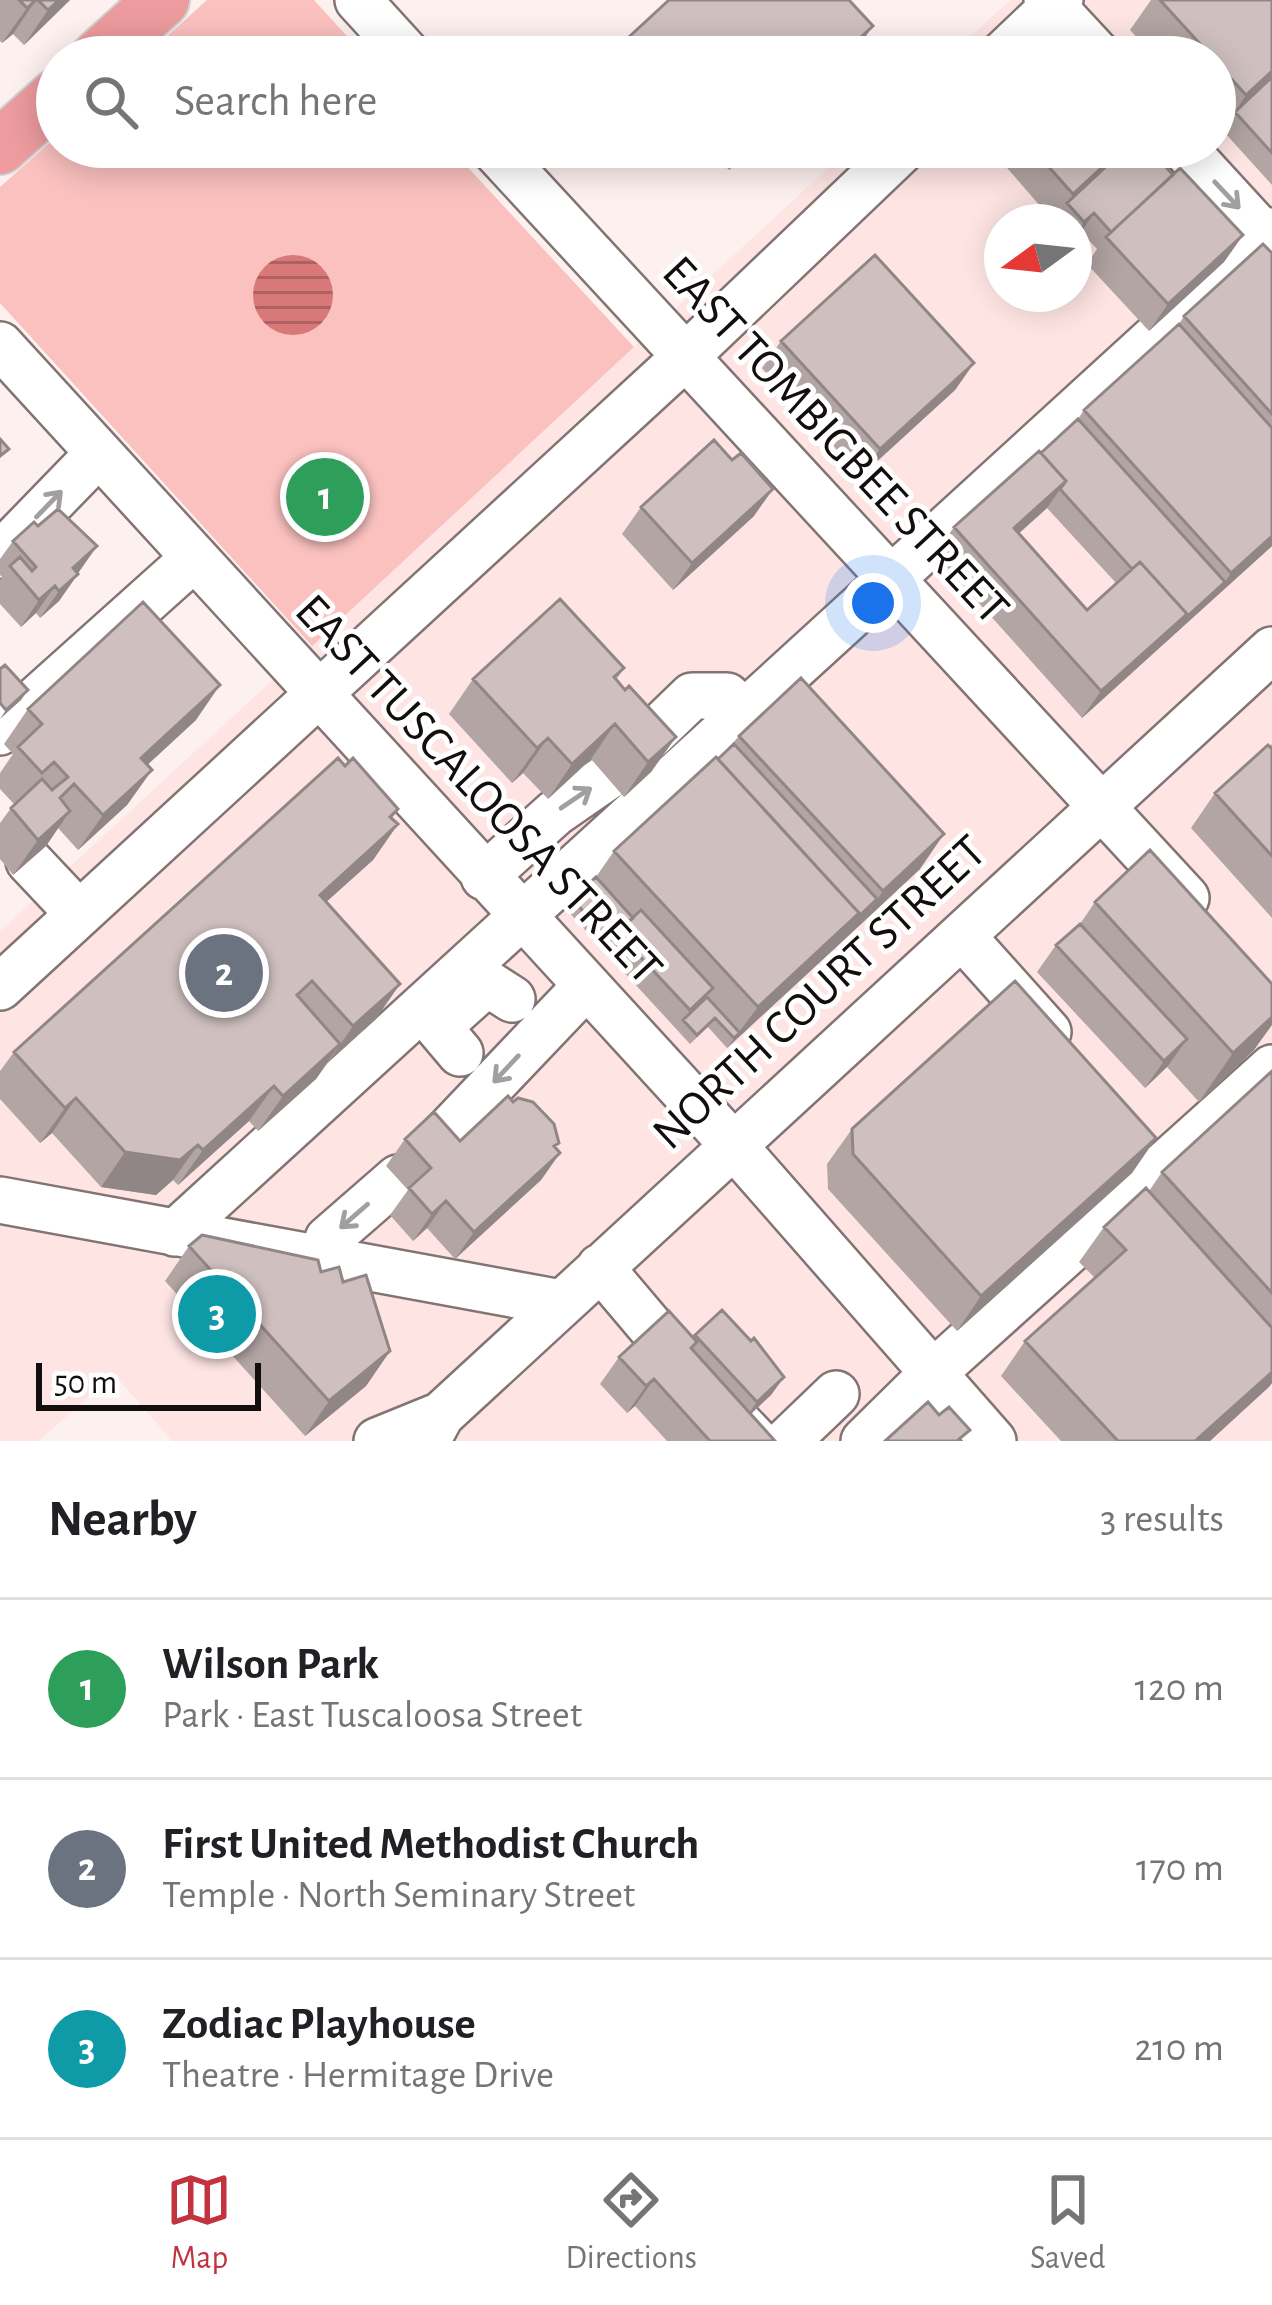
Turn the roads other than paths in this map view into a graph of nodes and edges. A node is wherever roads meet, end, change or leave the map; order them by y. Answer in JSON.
{"nodes":[{"id":1,"x":162,"y":0,"type":"edge"},
{"id":2,"x":358,"y":0,"type":"edge"},
{"id":3,"x":1053,"y":2,"type":"edge"},
{"id":4,"x":122,"y":36,"type":"edge"},
{"id":5,"x":391,"y":36,"type":"edge"},
{"id":6,"x":1020,"y":36,"type":"edge"},
{"id":7,"x":1082,"y":36,"type":"edge"},
{"id":8,"x":36,"y":114,"type":"edge"},
{"id":9,"x":0,"y":147,"type":"edge"},
{"id":10,"x":511,"y":168,"type":"edge"},
{"id":11,"x":883,"y":168,"type":"edge"},
{"id":12,"x":1203,"y":168,"type":"edge"},
{"id":13,"x":1270,"y":237,"type":"edge"},
{"id":14,"x":0,"y":345,"type":"edge"},
{"id":15,"x":684,"y":358,"type":"junction"},
{"id":16,"x":98,"y":454,"type":"junction"},
{"id":17,"x":0,"y":555,"type":"edge"},
{"id":18,"x":193,"y":559,"type":"junction"},
{"id":19,"x":891,"y":581,"type":"junction"},
{"id":20,"x":1272,"y":650,"type":"edge"},
{"id":21,"x":318,"y":697,"type":"junction"},
{"id":22,"x":746,"y":714,"type":"junction"},
{"id":23,"x":0,"y":732,"type":"edge"},
{"id":24,"x":1101,"y":808,"type":"junction"},
{"id":25,"x":29,"y":861,"type":"edge"},
{"id":26,"x":484,"y":877,"type":"junction"},
{"id":27,"x":79,"y":914,"type":"junction"},
{"id":28,"x":523,"y":918,"type":"junction"},
{"id":29,"x":1209,"y":923,"type":"edge"},
{"id":30,"x":962,"y":936,"type":"junction"},
{"id":31,"x":586,"y":986,"type":"junction"},
{"id":32,"x":0,"y":987,"type":"edge"},
{"id":33,"x":512,"y":999,"type":"dead end"},
{"id":34,"x":460,"y":1053,"type":"dead end"},
{"id":35,"x":1071,"y":1057,"type":"edge"},
{"id":36,"x":1272,"y":1068,"type":"edge"},
{"id":37,"x":1135,"y":1128,"type":"edge"},
{"id":38,"x":734,"y":1146,"type":"junction"},
{"id":39,"x":1166,"y":1164,"type":"junction"},
{"id":40,"x":0,"y":1200,"type":"edge"},
{"id":41,"x":175,"y":1233,"type":"junction"},
{"id":42,"x":325,"y":1262,"type":"junction"},
{"id":43,"x":601,"y":1268,"type":"junction"},
{"id":44,"x":561,"y":1303,"type":"junction"},
{"id":45,"x":933,"y":1373,"type":"junction"},
{"id":46,"x":836,"y":1394,"type":"dead end"},
{"id":47,"x":434,"y":1428,"type":"edge"},
{"id":48,"x":377,"y":1441,"type":"edge"},
{"id":49,"x":756,"y":1441,"type":"edge"},
{"id":50,"x":787,"y":1441,"type":"edge"},
{"id":51,"x":863,"y":1441,"type":"edge"},
{"id":52,"x":993,"y":1441,"type":"edge"}],
"edges":[{"from":1,"to":4,"type":"main road"},
{"from":2,"to":5,"type":"street"},
{"from":3,"to":6,"type":"street"},
{"from":3,"to":7,"type":"street"},
{"from":8,"to":9,"type":"main road"},
{"from":10,"to":15,"type":"street","name":"EAST TOMBIGBEE STREET"},
{"from":11,"to":15,"type":"street"},
{"from":12,"to":13,"type":"street","one_way":true},
{"from":13,"to":19,"type":"street"},
{"from":14,"to":16,"type":"street","name":"EAST TUSCALOOSA STREET"},
{"from":15,"to":19,"type":"street","name":"EAST TOMBIGBEE STREET"},
{"from":15,"to":21,"type":"street"},
{"from":17,"to":16,"type":"street","one_way":true},
{"from":16,"to":18,"type":"street","name":"EAST TUSCALOOSA STREET"},
{"from":18,"to":21,"type":"street","name":"EAST TUSCALOOSA STREET"},
{"from":18,"to":23,"type":"street"},
{"from":19,"to":22,"type":"street"},
{"from":19,"to":24,"type":"street","name":"EAST TOMBIGBEE STREET"},
{"from":20,"to":24,"type":"street","name":"NORTH COURT STREET"},
{"from":21,"to":26,"type":"street","name":"EAST TUSCALOOSA STREET"},
{"from":21,"to":27,"type":"street"},
{"from":26,"to":22,"type":"street","one_way":true},
{"from":22,"to":28,"type":"street"},
{"from":24,"to":29,"type":"street","name":"EAST TOMBIGBEE STREET"},
{"from":24,"to":30,"type":"street","name":"NORTH COURT STREET"},
{"from":25,"to":27,"type":"street"},
{"from":26,"to":28,"type":"street","name":"EAST TUSCALOOSA STREET"},
{"from":27,"to":32,"type":"street"},
{"from":28,"to":31,"type":"street","name":"EAST TUSCALOOSA STREET"},
{"from":28,"to":41,"type":"street"},
{"from":30,"to":35,"type":"street"},
{"from":30,"to":38,"type":"street","name":"NORTH COURT STREET"},
{"from":31,"to":38,"type":"street","name":"EAST TUSCALOOSA STREET"},
{"from":31,"to":42,"type":"street","one_way":true},
{"from":33,"to":34,"type":"street"},
{"from":36,"to":39,"type":"street"},
{"from":37,"to":39,"type":"street"},
{"from":38,"to":43,"type":"street","name":"NORTH COURT STREET"},
{"from":38,"to":45,"type":"street","name":"EAST TUSCALOOSA STREET"},
{"from":39,"to":45,"type":"street"},
{"from":40,"to":41,"type":"street"},
{"from":41,"to":42,"type":"street"},
{"from":42,"to":44,"type":"street"},
{"from":43,"to":44,"type":"street","name":"NORTH COURT STREET"},
{"from":43,"to":49,"type":"street"},
{"from":44,"to":47,"type":"street","name":"NORTH COURT STREET"},
{"from":45,"to":51,"type":"street"},
{"from":45,"to":52,"type":"street","name":"EAST TUSCALOOSA STREET"},
{"from":46,"to":50,"type":"street"},
{"from":47,"to":48,"type":"street","name":"NORTH COURT STREET"}]}
